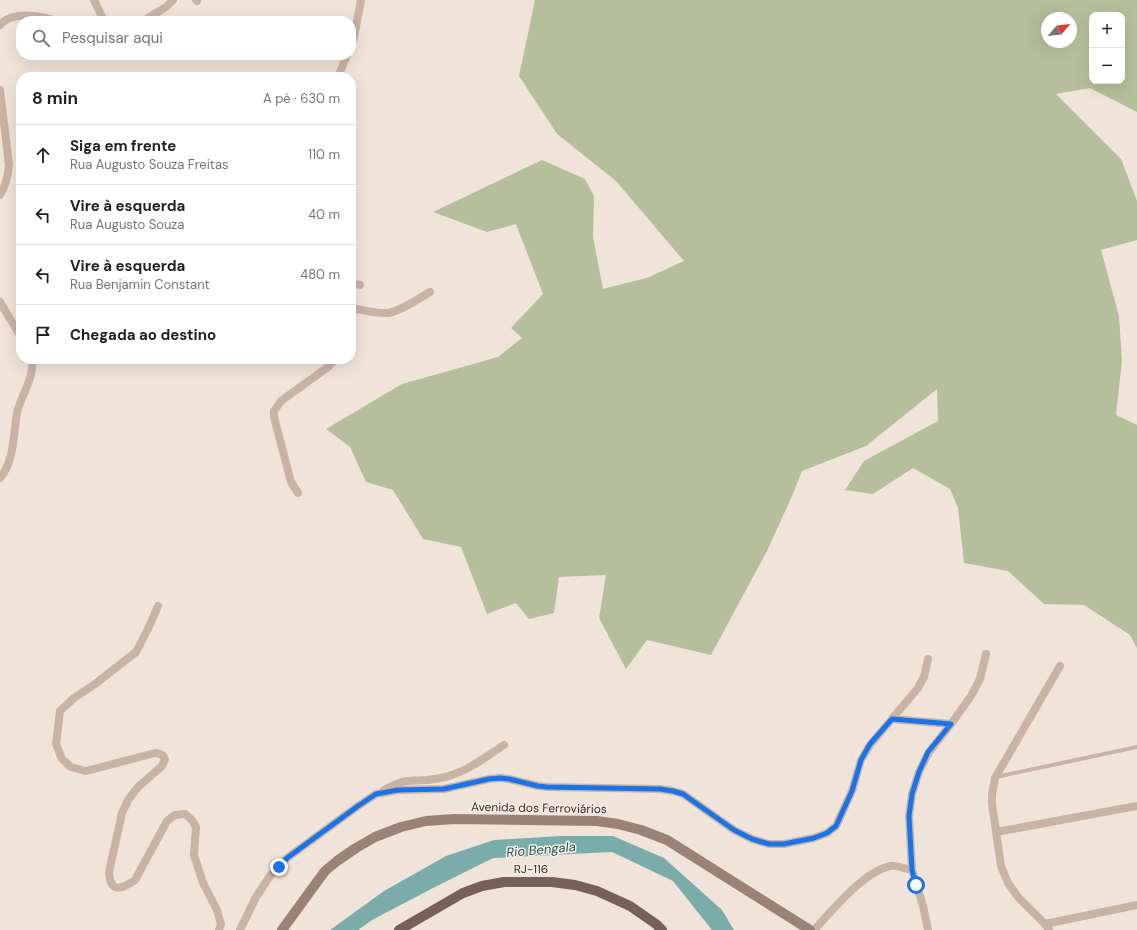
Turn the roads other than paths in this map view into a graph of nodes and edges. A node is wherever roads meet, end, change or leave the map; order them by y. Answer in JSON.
{"nodes":[{"id":1,"x":94,"y":0,"type":"edge"},
{"id":2,"x":173,"y":0,"type":"edge"},
{"id":3,"x":361,"y":0,"type":"edge"},
{"id":4,"x":102,"y":16,"type":"edge"},
{"id":5,"x":151,"y":16,"type":"edge"},
{"id":6,"x":16,"y":17,"type":"edge"},
{"id":7,"x":0,"y":25,"type":"edge"},
{"id":8,"x":356,"y":26,"type":"edge"},
{"id":9,"x":345,"y":60,"type":"edge"},
{"id":10,"x":340,"y":72,"type":"edge"},
{"id":11,"x":0,"y":90,"type":"edge"},
{"id":12,"x":0,"y":195,"type":"edge"},
{"id":13,"x":356,"y":284,"type":"edge"},
{"id":14,"x":360,"y":285,"type":"dead end"},
{"id":15,"x":430,"y":292,"type":"dead end"},
{"id":16,"x":0,"y":302,"type":"edge"},
{"id":17,"x":356,"y":309,"type":"edge"},
{"id":18,"x":16,"y":329,"type":"edge"},
{"id":19,"x":32,"y":364,"type":"edge"},
{"id":20,"x":331,"y":364,"type":"edge"},
{"id":21,"x":0,"y":478,"type":"edge"},
{"id":22,"x":298,"y":493,"type":"dead end"},
{"id":23,"x":158,"y":606,"type":"dead end"},
{"id":24,"x":986,"y":654,"type":"dead end"},
{"id":25,"x":928,"y":659,"type":"dead end"},
{"id":26,"x":1060,"y":666,"type":"dead end"},
{"id":27,"x":892,"y":719,"type":"junction"},
{"id":28,"x":951,"y":724,"type":"junction"},
{"id":29,"x":504,"y":745,"type":"dead end"},
{"id":30,"x":1137,"y":747,"type":"edge"},
{"id":31,"x":995,"y":778,"type":"junction"},
{"id":32,"x":376,"y":794,"type":"junction"},
{"id":33,"x":1137,"y":806,"type":"edge"},
{"id":34,"x":996,"y":832,"type":"junction"},
{"id":35,"x":912,"y":870,"type":"junction"},
{"id":36,"x":1137,"y":905,"type":"edge"},
{"id":37,"x":1047,"y":927,"type":"edge"},
{"id":38,"x":219,"y":930,"type":"edge"},
{"id":39,"x":240,"y":930,"type":"edge"},
{"id":40,"x":282,"y":930,"type":"edge"},
{"id":41,"x":399,"y":930,"type":"edge"},
{"id":42,"x":662,"y":930,"type":"edge"},
{"id":43,"x":810,"y":930,"type":"edge"},
{"id":44,"x":814,"y":930,"type":"edge"},
{"id":45,"x":928,"y":930,"type":"edge"}],
"edges":[{"from":1,"to":4,"type":"street"},
{"from":2,"to":5,"type":"street"},
{"from":3,"to":8,"type":"street"},
{"from":6,"to":7,"type":"street"},
{"from":9,"to":10,"type":"street"},
{"from":11,"to":12,"type":"street"},
{"from":13,"to":14,"type":"street"},
{"from":15,"to":17,"type":"street"},
{"from":16,"to":18,"type":"street"},
{"from":19,"to":21,"type":"street"},
{"from":20,"to":22,"type":"street"},
{"from":23,"to":38,"type":"street"},
{"from":24,"to":28,"type":"street"},
{"from":25,"to":27,"type":"street"},
{"from":26,"to":31,"type":"street"},
{"from":27,"to":28,"type":"street"},
{"from":27,"to":32,"type":"street"},
{"from":28,"to":35,"type":"street"},
{"from":29,"to":32,"type":"street"},
{"from":30,"to":31,"type":"lane"},
{"from":31,"to":34,"type":"street"},
{"from":32,"to":39,"type":"street"},
{"from":33,"to":34,"type":"street"},
{"from":34,"to":37,"type":"street"},
{"from":35,"to":44,"type":"street"},
{"from":35,"to":45,"type":"street"},
{"from":36,"to":37,"type":"street"},
{"from":40,"to":43,"type":"main road","name":"Avenida dos Ferroviários"},
{"from":41,"to":42,"type":"main road","name":"RJ-116","number":"RJ-116"}]}
